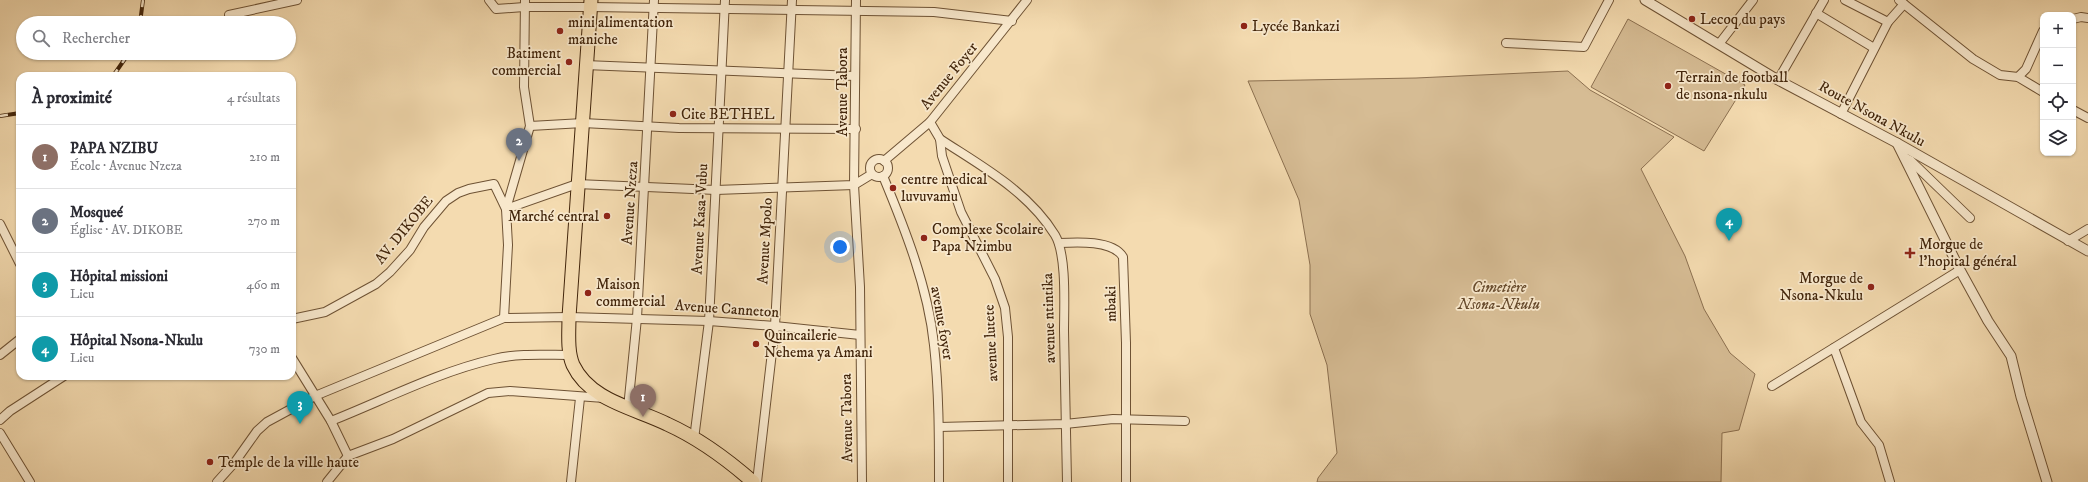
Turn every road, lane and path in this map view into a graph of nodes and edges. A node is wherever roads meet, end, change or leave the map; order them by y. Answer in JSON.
{"nodes":[{"id":1,"x":297,"y":0,"type":"edge"},
{"id":2,"x":489,"y":0,"type":"edge"},
{"id":3,"x":725,"y":0,"type":"edge"},
{"id":4,"x":792,"y":0,"type":"edge"},
{"id":5,"x":856,"y":0,"type":"edge"},
{"id":6,"x":1026,"y":0,"type":"edge"},
{"id":7,"x":1609,"y":0,"type":"edge"},
{"id":8,"x":1644,"y":0,"type":"edge"},
{"id":9,"x":1753,"y":0,"type":"edge"},
{"id":10,"x":1824,"y":0,"type":"edge"},
{"id":11,"x":1845,"y":0,"type":"edge"},
{"id":12,"x":1901,"y":2,"type":"edge"},
{"id":13,"x":525,"y":3,"type":"edge"},
{"id":14,"x":591,"y":3,"type":"edge"},
{"id":15,"x":654,"y":4,"type":"edge"},
{"id":16,"x":724,"y":9,"type":"junction"},
{"id":17,"x":791,"y":10,"type":"junction"},
{"id":18,"x":856,"y":12,"type":"junction"},
{"id":19,"x":1816,"y":13,"type":"junction"},
{"id":20,"x":229,"y":15,"type":"dead end"},
{"id":21,"x":2076,"y":18,"type":"edge"},
{"id":22,"x":2088,"y":18,"type":"edge"},
{"id":23,"x":1012,"y":20,"type":"junction"},
{"id":24,"x":1888,"y":22,"type":"junction"},
{"id":25,"x":2040,"y":38,"type":"edge"},
{"id":26,"x":1506,"y":43,"type":"dead end"},
{"id":27,"x":1719,"y":44,"type":"junction"},
{"id":28,"x":1874,"y":48,"type":"junction"},
{"id":29,"x":585,"y":65,"type":"junction"},
{"id":30,"x":652,"y":68,"type":"junction"},
{"id":31,"x":722,"y":72,"type":"junction"},
{"id":32,"x":787,"y":74,"type":"junction"},
{"id":33,"x":855,"y":76,"type":"junction"},
{"id":34,"x":2018,"y":78,"type":"junction"},
{"id":35,"x":1778,"y":80,"type":"junction"},
{"id":36,"x":2040,"y":90,"type":"edge"},
{"id":37,"x":2076,"y":112,"type":"edge"},
{"id":38,"x":1842,"y":114,"type":"junction"},
{"id":39,"x":2088,"y":118,"type":"edge"},
{"id":40,"x":930,"y":122,"type":"junction"},
{"id":41,"x":583,"y":123,"type":"junction"},
{"id":42,"x":530,"y":126,"type":"junction"},
{"id":43,"x":649,"y":127,"type":"junction"},
{"id":44,"x":719,"y":129,"type":"junction"},
{"id":45,"x":784,"y":129,"type":"junction"},
{"id":46,"x":856,"y":129,"type":"junction"},
{"id":47,"x":940,"y":138,"type":"junction"},
{"id":48,"x":1897,"y":143,"type":"junction"},
{"id":49,"x":1904,"y":157,"type":"junction"},
{"id":50,"x":884,"y":161,"type":"junction"},
{"id":51,"x":872,"y":174,"type":"junction"},
{"id":52,"x":883,"y":176,"type":"junction"},
{"id":53,"x":577,"y":184,"type":"junction"},
{"id":54,"x":854,"y":185,"type":"junction"},
{"id":55,"x":645,"y":187,"type":"junction"},
{"id":56,"x":782,"y":189,"type":"junction"},
{"id":57,"x":716,"y":190,"type":"junction"},
{"id":58,"x":506,"y":208,"type":"junction"},
{"id":59,"x":1970,"y":218,"type":"dead end"},
{"id":60,"x":0,"y":224,"type":"edge"},
{"id":61,"x":2088,"y":229,"type":"edge"},
{"id":62,"x":2068,"y":241,"type":"junction"},
{"id":63,"x":1059,"y":243,"type":"junction"},
{"id":64,"x":2088,"y":250,"type":"edge"},
{"id":65,"x":16,"y":256,"type":"edge"},
{"id":66,"x":1960,"y":270,"type":"junction"},
{"id":67,"x":569,"y":316,"type":"junction"},
{"id":68,"x":296,"y":318,"type":"edge"},
{"id":69,"x":504,"y":318,"type":"junction"},
{"id":70,"x":637,"y":318,"type":"junction"},
{"id":71,"x":709,"y":321,"type":"junction"},
{"id":72,"x":775,"y":326,"type":"junction"},
{"id":73,"x":860,"y":335,"type":"junction"},
{"id":74,"x":16,"y":343,"type":"edge"},
{"id":75,"x":1834,"y":348,"type":"junction"},
{"id":76,"x":0,"y":355,"type":"edge"},
{"id":77,"x":570,"y":355,"type":"junction"},
{"id":78,"x":296,"y":365,"type":"edge"},
{"id":79,"x":58,"y":380,"type":"edge"},
{"id":80,"x":1772,"y":386,"type":"dead end"},
{"id":81,"x":315,"y":396,"type":"junction"},
{"id":82,"x":580,"y":398,"type":"junction"},
{"id":83,"x":607,"y":398,"type":"junction"},
{"id":84,"x":628,"y":408,"type":"junction"},
{"id":85,"x":0,"y":420,"type":"edge"},
{"id":86,"x":331,"y":421,"type":"junction"},
{"id":87,"x":1126,"y":421,"type":"junction"},
{"id":88,"x":1185,"y":421,"type":"dead end"},
{"id":89,"x":1065,"y":424,"type":"junction"},
{"id":90,"x":1007,"y":426,"type":"junction"},
{"id":91,"x":939,"y":427,"type":"junction"},
{"id":92,"x":0,"y":433,"type":"edge"},
{"id":93,"x":694,"y":439,"type":"junction"},
{"id":94,"x":348,"y":456,"type":"junction"},
{"id":95,"x":30,"y":482,"type":"edge"},
{"id":96,"x":217,"y":482,"type":"edge"},
{"id":97,"x":327,"y":482,"type":"edge"},
{"id":98,"x":571,"y":482,"type":"edge"},
{"id":99,"x":753,"y":482,"type":"edge"},
{"id":100,"x":757,"y":482,"type":"edge"},
{"id":101,"x":862,"y":482,"type":"edge"},
{"id":102,"x":939,"y":482,"type":"edge"},
{"id":103,"x":1008,"y":482,"type":"edge"},
{"id":104,"x":1067,"y":482,"type":"edge"},
{"id":105,"x":1126,"y":482,"type":"edge"},
{"id":106,"x":1890,"y":482,"type":"edge"},
{"id":107,"x":2048,"y":482,"type":"edge"}],
"edges":[{"from":1,"to":20,"type":"street"},
{"from":2,"to":13,"type":"street"},
{"from":3,"to":16,"type":"street","name":"Avenue Kasa-Vubu"},
{"from":4,"to":17,"type":"street","name":"Avenue Mpolo"},
{"from":5,"to":18,"type":"street","name":"Avenue Tabora"},
{"from":6,"to":23,"type":"street","name":"Avenue Foyer"},
{"from":7,"to":26,"type":"street"},
{"from":8,"to":27,"type":"street","name":"Route Nsona Nkulu"},
{"from":9,"to":27,"type":"street"},
{"from":10,"to":19,"type":"street"},
{"from":11,"to":24,"type":"street"},
{"from":12,"to":24,"type":"street"},
{"from":12,"to":34,"type":"street"},
{"from":13,"to":14,"type":"street"},
{"from":13,"to":42,"type":"street"},
{"from":14,"to":15,"type":"street"},
{"from":14,"to":29,"type":"highway"},
{"from":15,"to":16,"type":"street"},
{"from":15,"to":30,"type":"street","name":"Avenue Nzeza"},
{"from":16,"to":17,"type":"street"},
{"from":16,"to":31,"type":"street","name":"Avenue Kasa-Vubu"},
{"from":17,"to":18,"type":"street"},
{"from":17,"to":32,"type":"street","name":"Avenue Mpolo"},
{"from":18,"to":23,"type":"street"},
{"from":18,"to":33,"type":"street","name":"Avenue Tabora"},
{"from":19,"to":28,"type":"street"},
{"from":19,"to":35,"type":"street"},
{"from":21,"to":22,"type":"street"},
{"from":23,"to":40,"type":"street","name":"Avenue Foyer"},
{"from":24,"to":28,"type":"street"},
{"from":25,"to":34,"type":"street"},
{"from":27,"to":35,"type":"street","name":"Route Nsona Nkulu"},
{"from":28,"to":38,"type":"street"},
{"from":29,"to":30,"type":"street"},
{"from":29,"to":41,"type":"highway"},
{"from":30,"to":31,"type":"street"},
{"from":30,"to":43,"type":"street","name":"Avenue Nzeza"},
{"from":31,"to":32,"type":"street"},
{"from":31,"to":44,"type":"street","name":"Avenue Kasa-Vubu"},
{"from":32,"to":33,"type":"street"},
{"from":32,"to":45,"type":"street","name":"Avenue Mpolo"},
{"from":33,"to":46,"type":"street","name":"Avenue Tabora"},
{"from":34,"to":36,"type":"street"},
{"from":35,"to":38,"type":"street","name":"Route Nsona Nkulu"},
{"from":37,"to":39,"type":"street"},
{"from":38,"to":48,"type":"street","name":"Route Nsona Nkulu"},
{"from":40,"to":47,"type":"street","name":"avenue lutete"},
{"from":40,"to":50,"type":"street","name":"Avenue Foyer"},
{"from":41,"to":42,"type":"street"},
{"from":41,"to":43,"type":"street"},
{"from":41,"to":53,"type":"highway"},
{"from":42,"to":58,"type":"street"},
{"from":43,"to":44,"type":"street"},
{"from":43,"to":55,"type":"street","name":"Avenue Nzeza"},
{"from":44,"to":45,"type":"street"},
{"from":44,"to":57,"type":"street","name":"Avenue Kasa-Vubu"},
{"from":45,"to":46,"type":"street"},
{"from":45,"to":56,"type":"street","name":"Avenue Mpolo"},
{"from":46,"to":54,"type":"street","name":"Avenue Tabora"},
{"from":47,"to":63,"type":"street","name":"avenue ntintika"},
{"from":47,"to":90,"type":"street","name":"avenue lutete"},
{"from":48,"to":49,"type":"street"},
{"from":48,"to":62,"type":"street","name":"Route Nsona Nkulu"},
{"from":49,"to":59,"type":"street"},
{"from":49,"to":66,"type":"street"},
{"from":50,"to":51,"type":"street"},
{"from":50,"to":52,"type":"street"},
{"from":51,"to":52,"type":"street"},
{"from":51,"to":54,"type":"street"},
{"from":52,"to":91,"type":"street","name":"avenue foyer"},
{"from":53,"to":55,"type":"street"},
{"from":53,"to":58,"type":"street"},
{"from":53,"to":67,"type":"highway"},
{"from":54,"to":56,"type":"street"},
{"from":54,"to":73,"type":"street","name":"Avenue Tabora"},
{"from":55,"to":57,"type":"street"},
{"from":55,"to":70,"type":"street","name":"Avenue Nzeza"},
{"from":56,"to":57,"type":"street"},
{"from":56,"to":72,"type":"street","name":"Avenue Mpolo"},
{"from":57,"to":71,"type":"street","name":"Avenue Kasa-Vubu"},
{"from":58,"to":68,"type":"street","name":"AV. DIKOBE"},
{"from":58,"to":69,"type":"street"},
{"from":60,"to":65,"type":"street"},
{"from":61,"to":62,"type":"street"},
{"from":62,"to":64,"type":"street","name":"Route Nsona Nkulu"},
{"from":63,"to":87,"type":"street","name":"mbaki"},
{"from":63,"to":89,"type":"street","name":"avenue ntintika"},
{"from":66,"to":75,"type":"street"},
{"from":66,"to":107,"type":"street"},
{"from":67,"to":69,"type":"street","name":"Avenue Canneton"},
{"from":67,"to":70,"type":"street","name":"Avenue Canneton"},
{"from":67,"to":77,"type":"highway"},
{"from":69,"to":81,"type":"street"},
{"from":70,"to":71,"type":"street","name":"Avenue Canneton"},
{"from":70,"to":84,"type":"street","name":"Avenue Nzeza"},
{"from":71,"to":72,"type":"street","name":"Avenue Canneton"},
{"from":71,"to":93,"type":"street","name":"Avenue Kasa-Vubu"},
{"from":72,"to":73,"type":"street","name":"Avenue Canneton"},
{"from":72,"to":100,"type":"street","name":"Avenue Mpolo"},
{"from":73,"to":101,"type":"street","name":"Avenue Tabora"},
{"from":74,"to":76,"type":"street"},
{"from":75,"to":80,"type":"street"},
{"from":75,"to":106,"type":"street"},
{"from":77,"to":83,"type":"highway"},
{"from":77,"to":86,"type":"street"},
{"from":78,"to":81,"type":"street"},
{"from":79,"to":85,"type":"street"},
{"from":81,"to":86,"type":"street"},
{"from":81,"to":96,"type":"street"},
{"from":82,"to":83,"type":"street"},
{"from":82,"to":94,"type":"street"},
{"from":82,"to":98,"type":"street"},
{"from":83,"to":84,"type":"highway"},
{"from":84,"to":93,"type":"highway"},
{"from":86,"to":94,"type":"street"},
{"from":87,"to":88,"type":"street"},
{"from":87,"to":89,"type":"street"},
{"from":87,"to":105,"type":"street","name":"mbaki"},
{"from":89,"to":90,"type":"street"},
{"from":89,"to":104,"type":"street","name":"avenue ntintika"},
{"from":90,"to":91,"type":"street"},
{"from":90,"to":103,"type":"street","name":"avenue lutete"},
{"from":91,"to":102,"type":"street","name":"avenue foyer"},
{"from":92,"to":95,"type":"street"},
{"from":93,"to":99,"type":"highway"},
{"from":94,"to":97,"type":"street"}]}
